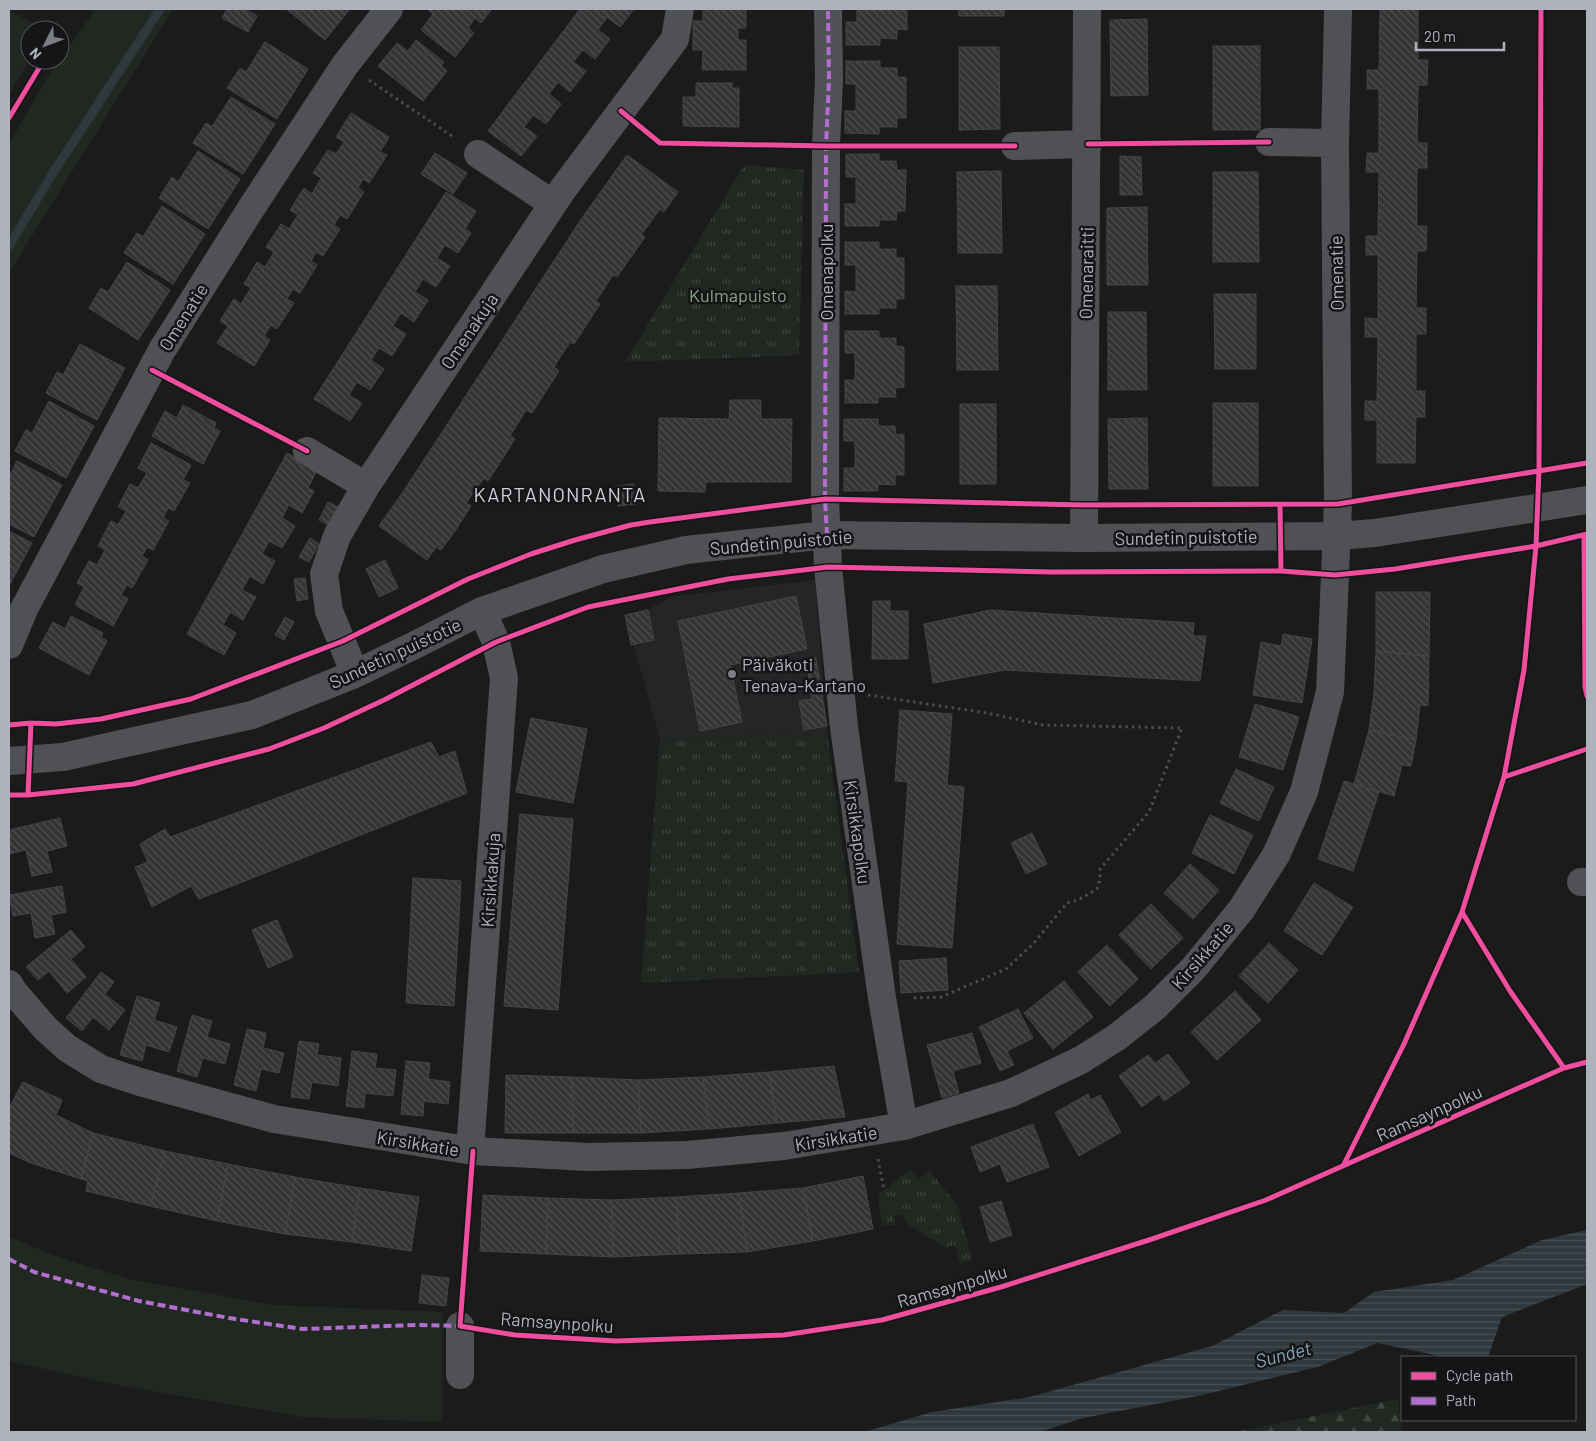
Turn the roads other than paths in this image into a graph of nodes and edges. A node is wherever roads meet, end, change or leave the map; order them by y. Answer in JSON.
{"nodes":[{"id":1,"x":389,"y":9,"type":"edge"},
{"id":2,"x":680,"y":9,"type":"edge"},
{"id":3,"x":828,"y":9,"type":"edge"},
{"id":4,"x":1088,"y":9,"type":"edge"},
{"id":5,"x":1338,"y":9,"type":"edge"},
{"id":6,"x":1270,"y":142,"type":"dead end"},
{"id":7,"x":1335,"y":143,"type":"junction"},
{"id":8,"x":1088,"y":144,"type":"junction"},
{"id":9,"x":1015,"y":146,"type":"dead end"},
{"id":10,"x":478,"y":154,"type":"road end"},
{"id":11,"x":553,"y":204,"type":"junction"},
{"id":12,"x":307,"y":451,"type":"dead end"},
{"id":13,"x":366,"y":486,"type":"junction"},
{"id":14,"x":1587,"y":500,"type":"edge"},
{"id":15,"x":827,"y":535,"type":"junction"},
{"id":16,"x":1337,"y":536,"type":"junction"},
{"id":17,"x":1084,"y":538,"type":"junction"},
{"id":18,"x":482,"y":611,"type":"junction"},
{"id":19,"x":9,"y":645,"type":"edge"},
{"id":20,"x":356,"y":674,"type":"junction"},
{"id":21,"x":9,"y":761,"type":"edge"},
{"id":22,"x":9,"y":984,"type":"edge"},
{"id":23,"x":904,"y":1126,"type":"junction"},
{"id":24,"x":473,"y":1152,"type":"junction"},
{"id":25,"x":460,"y":1326,"type":"dead end"},
{"id":26,"x":460,"y":1375,"type":"dead end"}],
"edges":[{"from":1,"to":19,"type":"street","name":"Omenatie"},
{"from":2,"to":11,"type":"street","name":"Omenakuja"},
{"from":3,"to":15,"type":"street","name":"Omenapolku"},
{"from":4,"to":8,"type":"street","name":"Omenaraitti"},
{"from":5,"to":7,"type":"street","name":"Omenatie"},
{"from":6,"to":7,"type":"street"},
{"from":7,"to":16,"type":"street","name":"Omenatie"},
{"from":8,"to":9,"type":"street"},
{"from":8,"to":17,"type":"street","name":"Omenaraitti"},
{"from":10,"to":11,"type":"street"},
{"from":11,"to":13,"type":"street","name":"Omenakuja"},
{"from":12,"to":13,"type":"street"},
{"from":13,"to":20,"type":"street","name":"Omenakuja"},
{"from":14,"to":16,"type":"street","name":"Sundetin puistotie"},
{"from":15,"to":17,"type":"street","name":"Sundetin puistotie"},
{"from":15,"to":18,"type":"street","name":"Sundetin puistotie"},
{"from":15,"to":23,"type":"street","name":"Kirsikkapolku"},
{"from":16,"to":17,"type":"street","name":"Sundetin puistotie"},
{"from":16,"to":23,"type":"street","name":"Kirsikkatie"},
{"from":18,"to":20,"type":"street","name":"Sundetin puistotie"},
{"from":18,"to":24,"type":"street","name":"Kirsikkakuja"},
{"from":20,"to":21,"type":"street","name":"Sundetin puistotie"},
{"from":22,"to":24,"type":"street","name":"Kirsikkatie"},
{"from":23,"to":24,"type":"street","name":"Kirsikkatie"},
{"from":25,"to":26,"type":"street"}]}
